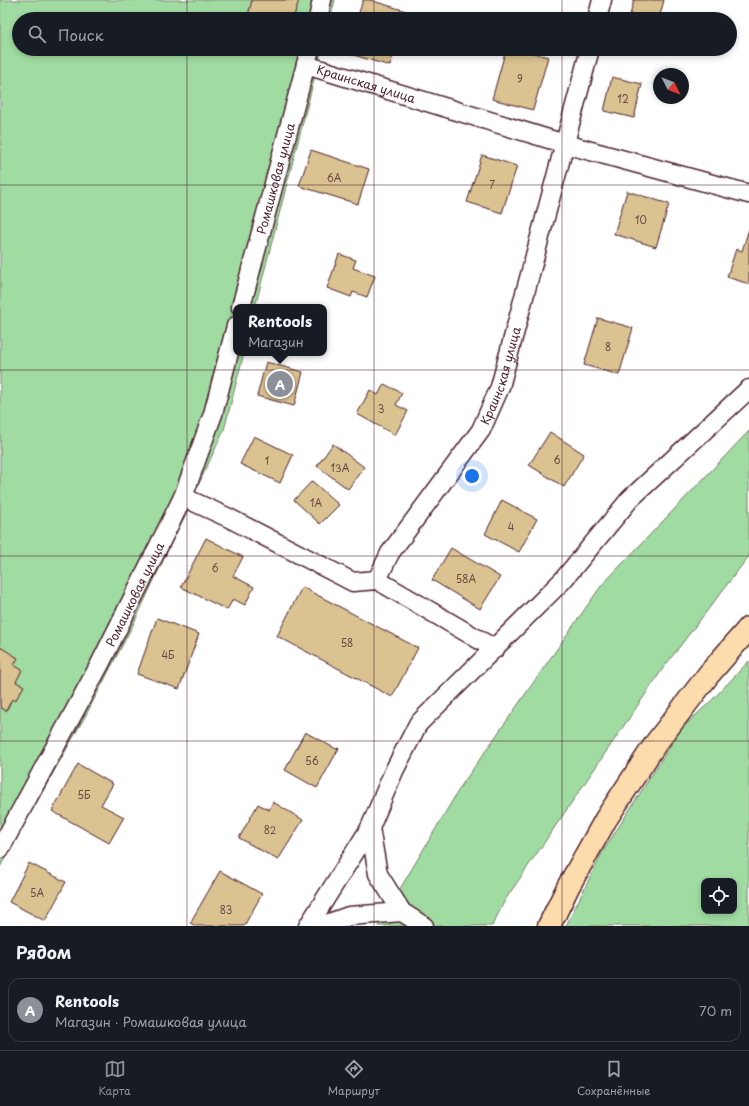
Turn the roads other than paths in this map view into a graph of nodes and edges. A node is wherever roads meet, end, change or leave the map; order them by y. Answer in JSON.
{"nodes":[{"id":1,"x":322,"y":0,"type":"edge"},
{"id":2,"x":602,"y":0,"type":"edge"},
{"id":3,"x":319,"y":12,"type":"edge"},
{"id":4,"x":599,"y":12,"type":"edge"},
{"id":5,"x":588,"y":56,"type":"edge"},
{"id":6,"x":308,"y":57,"type":"edge"},
{"id":7,"x":565,"y":144,"type":"junction"},
{"id":8,"x":749,"y":194,"type":"edge"},
{"id":9,"x":242,"y":304,"type":"edge"},
{"id":10,"x":233,"y":338,"type":"edge"},
{"id":11,"x":749,"y":389,"type":"edge"},
{"id":12,"x":183,"y":497,"type":"junction"},
{"id":13,"x":377,"y":580,"type":"junction"},
{"id":14,"x":749,"y":628,"type":"edge"},
{"id":15,"x":495,"y":649,"type":"junction"},
{"id":16,"x":370,"y":828,"type":"junction"},
{"id":17,"x":0,"y":849,"type":"edge"},
{"id":18,"x":402,"y":912,"type":"junction"},
{"id":19,"x":308,"y":926,"type":"edge"},
{"id":20,"x":322,"y":926,"type":"edge"},
{"id":21,"x":424,"y":926,"type":"edge"},
{"id":22,"x":549,"y":926,"type":"edge"}],
"edges":[{"from":1,"to":3,"type":"street"},
{"from":2,"to":4,"type":"street"},
{"from":5,"to":7,"type":"street","name":"Краинская улица"},
{"from":6,"to":7,"type":"street","name":"Краинская улица"},
{"from":6,"to":9,"type":"street","name":"Ромашковая улица"},
{"from":7,"to":8,"type":"street","name":"Краинская улица"},
{"from":7,"to":13,"type":"street","name":"Краинская улица"},
{"from":10,"to":12,"type":"street","name":"Ромашковая улица"},
{"from":11,"to":15,"type":"street"},
{"from":12,"to":13,"type":"street"},
{"from":12,"to":17,"type":"street","name":"Ромашковая улица"},
{"from":13,"to":15,"type":"street"},
{"from":14,"to":22,"type":"main road"},
{"from":15,"to":16,"type":"street"},
{"from":16,"to":18,"type":"street"},
{"from":16,"to":19,"type":"street"},
{"from":18,"to":20,"type":"street"},
{"from":18,"to":21,"type":"street"}]}
